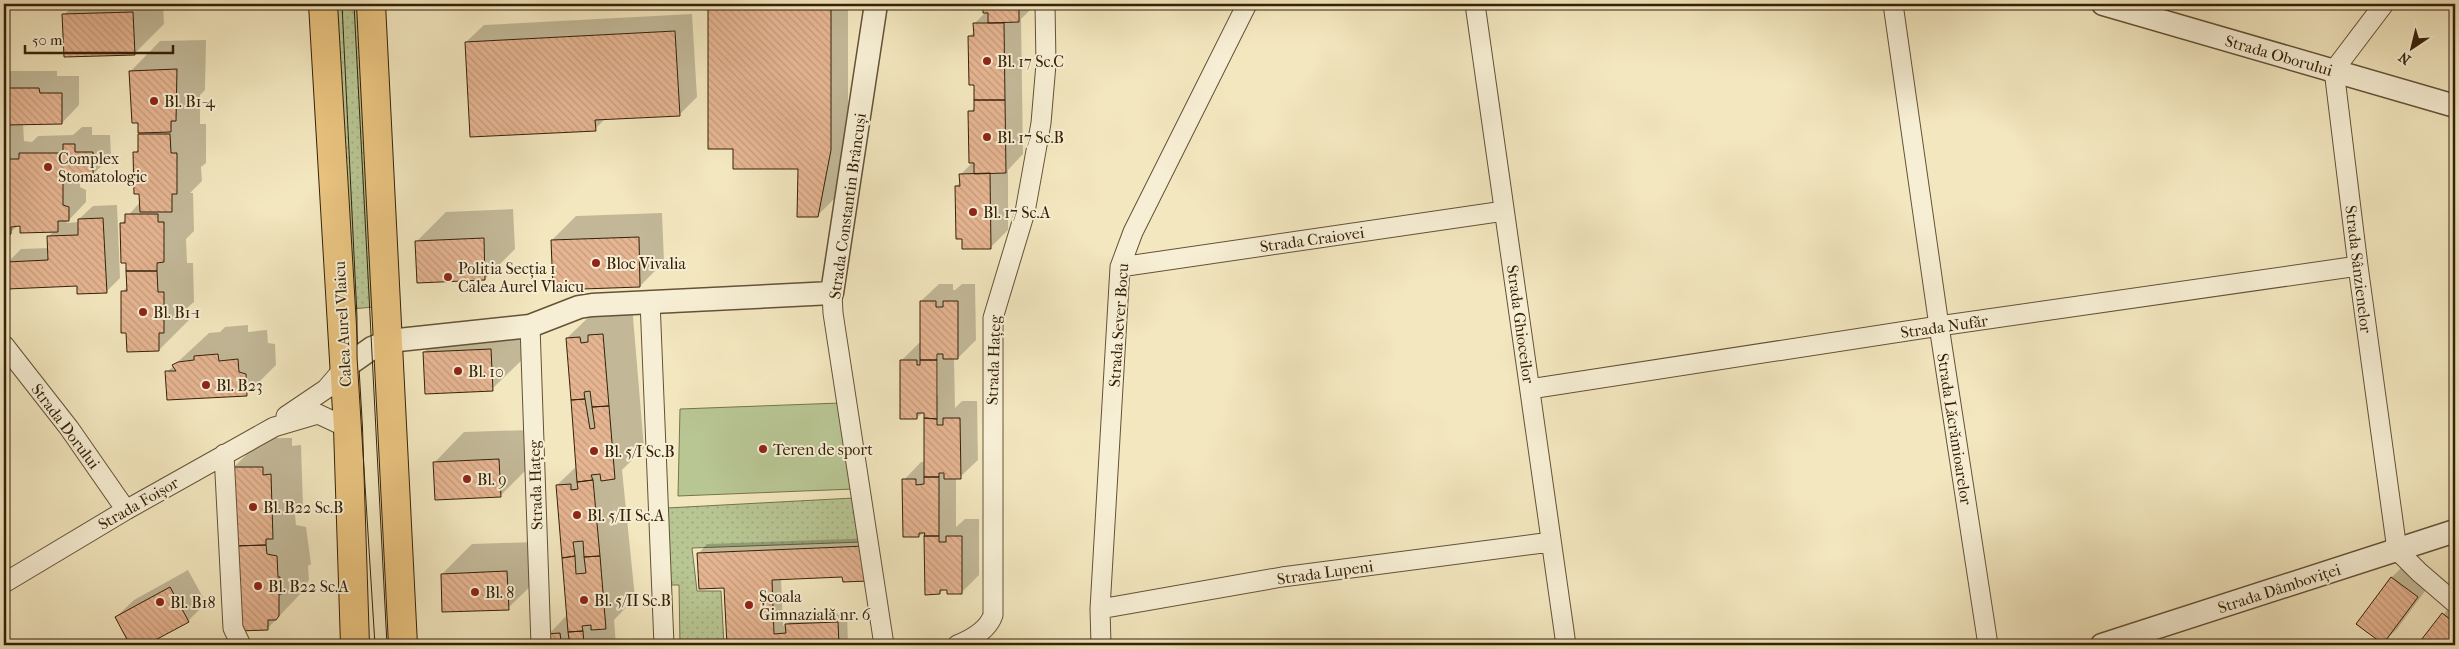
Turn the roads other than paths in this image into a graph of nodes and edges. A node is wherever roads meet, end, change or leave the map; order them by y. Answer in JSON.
{"nodes":[{"id":1,"x":323,"y":4,"type":"edge"},
{"id":2,"x":371,"y":4,"type":"edge"},
{"id":3,"x":876,"y":4,"type":"edge"},
{"id":4,"x":1045,"y":4,"type":"edge"},
{"id":5,"x":1247,"y":4,"type":"edge"},
{"id":6,"x":1475,"y":4,"type":"edge"},
{"id":7,"x":1893,"y":4,"type":"edge"},
{"id":8,"x":2103,"y":4,"type":"edge"},
{"id":9,"x":2384,"y":4,"type":"edge"},
{"id":10,"x":2334,"y":70,"type":"junction"},
{"id":11,"x":2455,"y":106,"type":"edge"},
{"id":12,"x":1504,"y":211,"type":"junction"},
{"id":13,"x":2358,"y":266,"type":"junction"},
{"id":14,"x":1120,"y":267,"type":"junction"},
{"id":15,"x":832,"y":293,"type":"junction"},
{"id":16,"x":650,"y":301,"type":"junction"},
{"id":17,"x":530,"y":326,"type":"junction"},
{"id":18,"x":1939,"y":326,"type":"junction"},
{"id":19,"x":389,"y":341,"type":"junction"},
{"id":20,"x":4,"y":345,"type":"edge"},
{"id":21,"x":345,"y":367,"type":"junction"},
{"id":22,"x":1530,"y":389,"type":"junction"},
{"id":23,"x":274,"y":427,"type":"junction"},
{"id":24,"x":348,"y":428,"type":"junction"},
{"id":25,"x":224,"y":454,"type":"junction"},
{"id":26,"x":126,"y":510,"type":"junction"},
{"id":27,"x":2455,"y":532,"type":"edge"},
{"id":28,"x":1551,"y":542,"type":"junction"},
{"id":29,"x":2398,"y":550,"type":"junction"},
{"id":30,"x":4,"y":583,"type":"edge"},
{"id":31,"x":2455,"y":603,"type":"edge"},
{"id":32,"x":1100,"y":609,"type":"junction"},
{"id":33,"x":241,"y":645,"type":"edge"},
{"id":34,"x":354,"y":645,"type":"edge"},
{"id":35,"x":403,"y":645,"type":"edge"},
{"id":36,"x":541,"y":645,"type":"edge"},
{"id":37,"x":664,"y":645,"type":"edge"},
{"id":38,"x":884,"y":645,"type":"edge"},
{"id":39,"x":957,"y":645,"type":"edge"},
{"id":40,"x":1101,"y":645,"type":"edge"},
{"id":41,"x":1566,"y":645,"type":"edge"},
{"id":42,"x":1988,"y":645,"type":"edge"},
{"id":43,"x":2102,"y":645,"type":"edge"}],
"edges":[{"from":1,"to":21,"type":"main road","name":"Calea Aurel Vlaicu"},
{"from":2,"to":19,"type":"main road"},
{"from":3,"to":15,"type":"street","name":"Strada Constantin Brâncuși"},
{"from":4,"to":39,"type":"street","name":"Strada Hațeg"},
{"from":5,"to":14,"type":"street","name":"Strada Sever Bocu"},
{"from":6,"to":12,"type":"street","name":"Strada Ghioceilor"},
{"from":7,"to":18,"type":"street","name":"Strada Lăcrămioarelor"},
{"from":8,"to":10,"type":"street","name":"Strada Oborului"},
{"from":9,"to":10,"type":"street"},
{"from":10,"to":11,"type":"street","name":"Strada Oborului"},
{"from":10,"to":13,"type":"street","name":"Strada Sânzienelor"},
{"from":12,"to":14,"type":"street","name":"Strada Craiovei"},
{"from":12,"to":22,"type":"street","name":"Strada Ghioceilor"},
{"from":13,"to":18,"type":"street","name":"Strada Nufăr"},
{"from":13,"to":29,"type":"street","name":"Strada Sânzienelor"},
{"from":14,"to":32,"type":"street","name":"Strada Sever Bocu"},
{"from":15,"to":16,"type":"street"},
{"from":15,"to":38,"type":"street","name":"Strada Constantin Brâncuși"},
{"from":16,"to":17,"type":"street"},
{"from":16,"to":37,"type":"street"},
{"from":17,"to":19,"type":"street"},
{"from":17,"to":36,"type":"street","name":"Strada Hațeg"},
{"from":18,"to":22,"type":"street","name":"Strada Nufăr"},
{"from":18,"to":42,"type":"street","name":"Strada Lăcrămioarelor"},
{"from":19,"to":21,"type":"street"},
{"from":19,"to":35,"type":"main road"},
{"from":20,"to":26,"type":"street","name":"Strada Dorului"},
{"from":21,"to":23,"type":"street","name":"Strada Foișor"},
{"from":21,"to":24,"type":"main road","name":"Calea Aurel Vlaicu"},
{"from":22,"to":28,"type":"street","name":"Strada Ghioceilor"},
{"from":23,"to":24,"type":"street","name":"Strada Foișor"},
{"from":23,"to":25,"type":"street","name":"Strada Foișor"},
{"from":24,"to":34,"type":"main road","name":"Calea Aurel Vlaicu"},
{"from":25,"to":26,"type":"street","name":"Strada Foișor"},
{"from":25,"to":33,"type":"street"},
{"from":26,"to":30,"type":"street","name":"Strada Foișor"},
{"from":27,"to":29,"type":"street","name":"Strada Dâmboviței"},
{"from":28,"to":32,"type":"street","name":"Strada Lupeni"},
{"from":28,"to":41,"type":"street","name":"Strada Ghioceilor"},
{"from":29,"to":31,"type":"street"},
{"from":29,"to":43,"type":"street","name":"Strada Dâmboviței"},
{"from":32,"to":40,"type":"street","name":"Strada Sever Bocu"}]}
